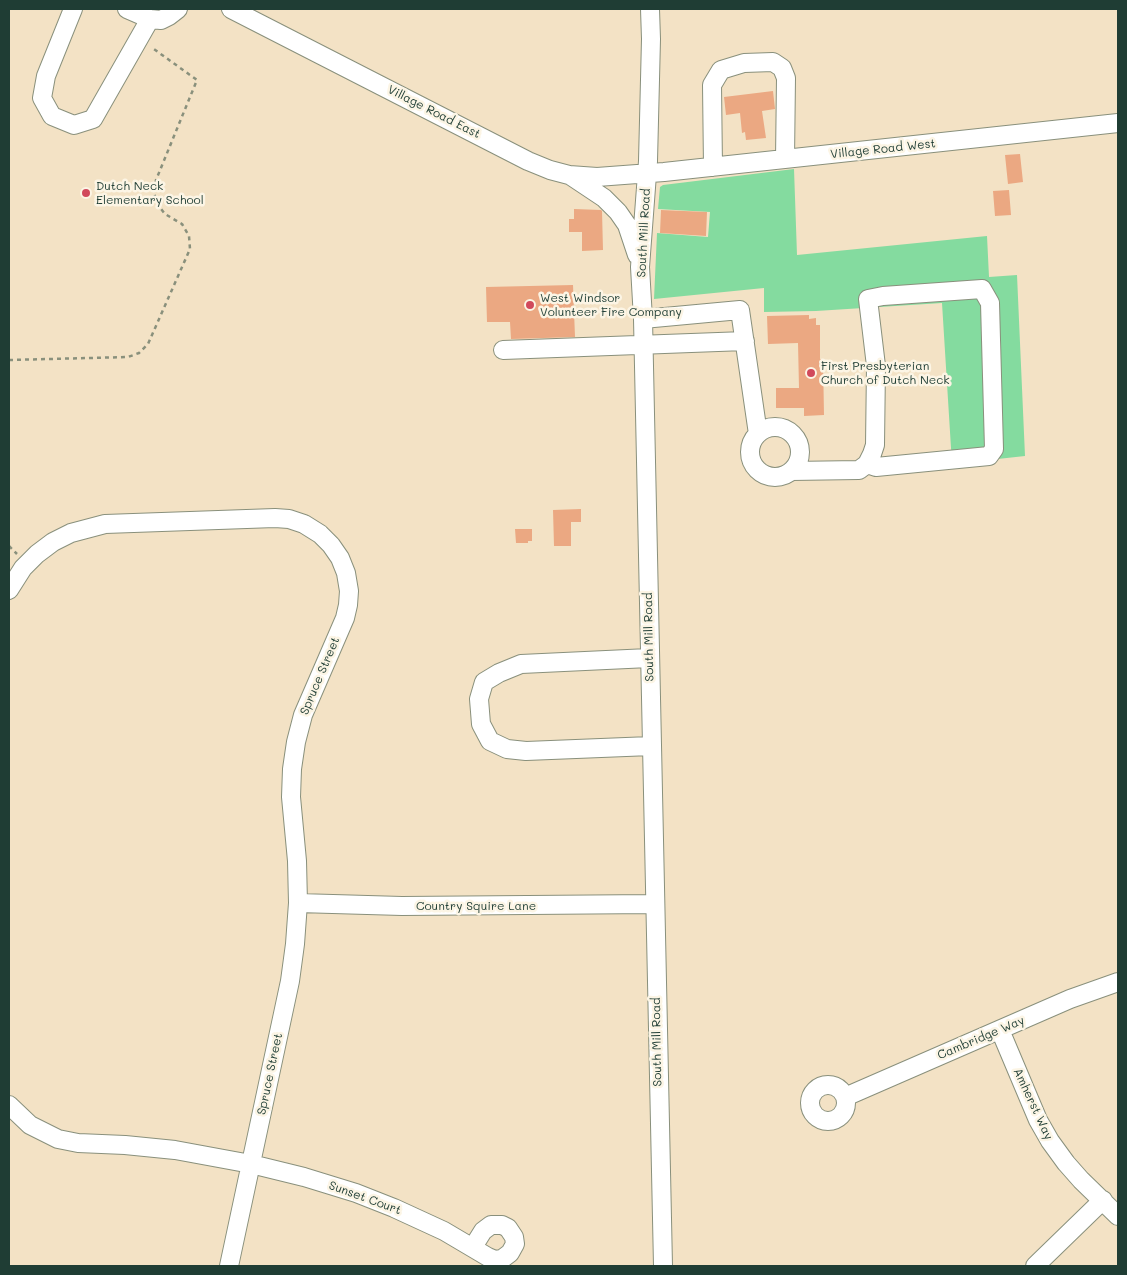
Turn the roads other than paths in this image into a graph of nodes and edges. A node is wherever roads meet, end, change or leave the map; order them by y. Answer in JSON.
{"nodes":[{"id":1,"x":73,"y":9,"type":"edge"},
{"id":2,"x":127,"y":9,"type":"edge"},
{"id":3,"x":178,"y":9,"type":"edge"},
{"id":4,"x":231,"y":9,"type":"edge"},
{"id":5,"x":650,"y":9,"type":"edge"},
{"id":6,"x":150,"y":20,"type":"junction"},
{"id":7,"x":1118,"y":123,"type":"edge"},
{"id":8,"x":785,"y":159,"type":"junction"},
{"id":9,"x":713,"y":167,"type":"junction"},
{"id":10,"x":647,"y":174,"type":"junction"},
{"id":11,"x":569,"y":175,"type":"junction"},
{"id":12,"x":640,"y":267,"type":"junction"},
{"id":13,"x":643,"y":319,"type":"junction"},
{"id":14,"x":745,"y":341,"type":"junction"},
{"id":15,"x":643,"y":346,"type":"junction"},
{"id":16,"x":503,"y":350,"type":"dead end"},
{"id":17,"x":758,"y":434,"type":"junction"},
{"id":18,"x":867,"y":464,"type":"junction"},
{"id":19,"x":791,"y":471,"type":"junction"},
{"id":20,"x":9,"y":590,"type":"edge"},
{"id":21,"x":649,"y":658,"type":"junction"},
{"id":22,"x":651,"y":746,"type":"junction"},
{"id":23,"x":298,"y":903,"type":"junction"},
{"id":24,"x":654,"y":904,"type":"junction"},
{"id":25,"x":1118,"y":982,"type":"edge"},
{"id":26,"x":1000,"y":1030,"type":"junction"},
{"id":27,"x":845,"y":1097,"type":"dead end"},
{"id":28,"x":9,"y":1105,"type":"edge"},
{"id":29,"x":251,"y":1164,"type":"junction"},
{"id":30,"x":1103,"y":1200,"type":"junction"},
{"id":31,"x":1118,"y":1216,"type":"edge"},
{"id":32,"x":473,"y":1247,"type":"dead end"},
{"id":33,"x":229,"y":1266,"type":"edge"},
{"id":34,"x":663,"y":1266,"type":"edge"},
{"id":35,"x":1035,"y":1266,"type":"edge"}],
"edges":[{"from":1,"to":6,"type":"street"},
{"from":2,"to":6,"type":"street"},
{"from":3,"to":6,"type":"street"},
{"from":4,"to":11,"type":"street","name":"Village Road East"},
{"from":5,"to":10,"type":"street","name":"South Mill Road"},
{"from":7,"to":8,"type":"street","name":"Village Road West"},
{"from":8,"to":9,"type":"street","name":"Village Road West"},
{"from":8,"to":9,"type":"street"},
{"from":9,"to":10,"type":"street","name":"Village Road West"},
{"from":10,"to":11,"type":"street","name":"Village Road East"},
{"from":10,"to":12,"type":"street","name":"South Mill Road"},
{"from":11,"to":12,"type":"street"},
{"from":12,"to":13,"type":"street","name":"South Mill Road"},
{"from":13,"to":14,"type":"street"},
{"from":13,"to":15,"type":"street","name":"South Mill Road"},
{"from":14,"to":15,"type":"street"},
{"from":14,"to":17,"type":"street"},
{"from":15,"to":16,"type":"street"},
{"from":15,"to":21,"type":"street","name":"South Mill Road"},
{"from":17,"to":19,"type":"street"},
{"from":17,"to":19,"type":"street"},
{"from":18,"to":18,"type":"street"},
{"from":18,"to":19,"type":"street"},
{"from":20,"to":23,"type":"street","name":"Spruce Street"},
{"from":21,"to":22,"type":"street","name":"South Mill Road"},
{"from":21,"to":22,"type":"street"},
{"from":22,"to":24,"type":"street","name":"South Mill Road"},
{"from":23,"to":24,"type":"street","name":"Country Squire Lane"},
{"from":23,"to":29,"type":"street","name":"Spruce Street"},
{"from":24,"to":34,"type":"street","name":"South Mill Road"},
{"from":25,"to":26,"type":"street","name":"Cambridge Way"},
{"from":26,"to":27,"type":"street","name":"Cambridge Way"},
{"from":26,"to":30,"type":"street","name":"Amherst Way"},
{"from":28,"to":29,"type":"street"},
{"from":29,"to":32,"type":"street","name":"Sunset Court"},
{"from":29,"to":33,"type":"street","name":"Spruce Street"},
{"from":30,"to":31,"type":"street","name":"Amherst Way"},
{"from":30,"to":35,"type":"street"}]}
